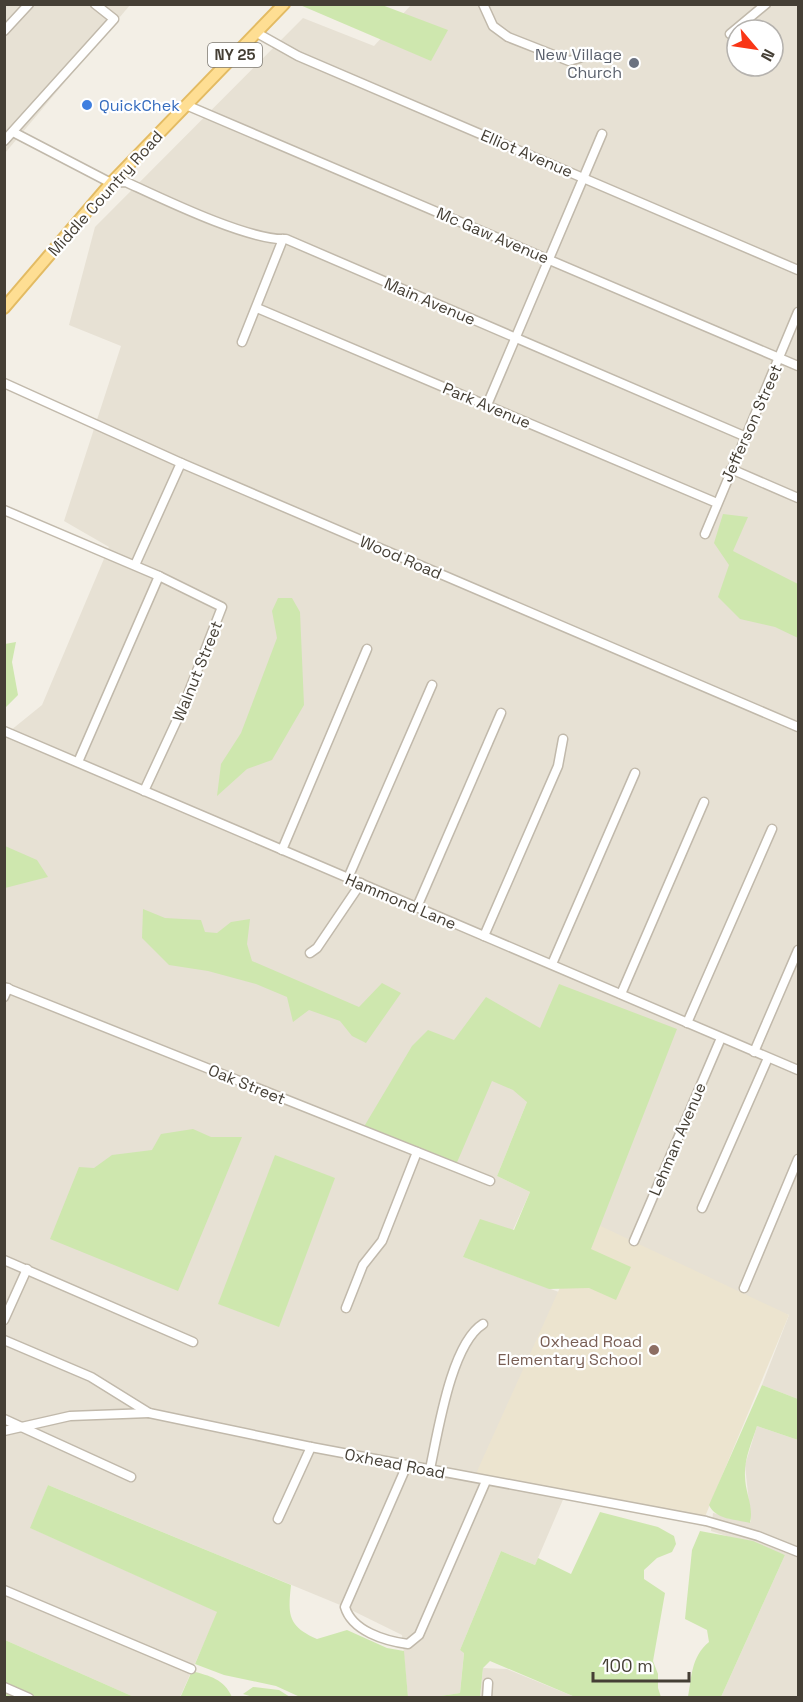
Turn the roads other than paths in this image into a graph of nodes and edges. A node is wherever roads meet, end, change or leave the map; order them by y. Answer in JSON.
{"nodes":[{"id":1,"x":29,"y":4,"type":"edge"},
{"id":2,"x":96,"y":4,"type":"edge"},
{"id":3,"x":284,"y":4,"type":"edge"},
{"id":4,"x":483,"y":4,"type":"edge"},
{"id":5,"x":766,"y":4,"type":"edge"},
{"id":6,"x":749,"y":18,"type":"edge"},
{"id":7,"x":4,"y":31,"type":"edge"},
{"id":8,"x":257,"y":33,"type":"junction"},
{"id":9,"x":583,"y":57,"type":"dead end"},
{"id":10,"x":186,"y":105,"type":"junction"},
{"id":11,"x":13,"y":132,"type":"junction"},
{"id":12,"x":602,"y":134,"type":"dead end"},
{"id":13,"x":4,"y":141,"type":"edge"},
{"id":14,"x":584,"y":177,"type":"junction"},
{"id":15,"x":111,"y":183,"type":"junction"},
{"id":16,"x":283,"y":239,"type":"junction"},
{"id":17,"x":549,"y":259,"type":"junction"},
{"id":18,"x":798,"y":270,"type":"edge"},
{"id":19,"x":4,"y":308,"type":"edge"},
{"id":20,"x":257,"y":308,"type":"junction"},
{"id":21,"x":798,"y":312,"type":"edge"},
{"id":22,"x":516,"y":339,"type":"junction"},
{"id":23,"x":242,"y":342,"type":"dead end"},
{"id":24,"x":779,"y":358,"type":"junction"},
{"id":25,"x":798,"y":366,"type":"edge"},
{"id":26,"x":4,"y":383,"type":"edge"},
{"id":27,"x":487,"y":405,"type":"junction"},
{"id":28,"x":744,"y":436,"type":"junction"},
{"id":29,"x":181,"y":463,"type":"junction"},
{"id":30,"x":731,"y":469,"type":"junction"},
{"id":31,"x":798,"y":498,"type":"edge"},
{"id":32,"x":717,"y":503,"type":"junction"},
{"id":33,"x":4,"y":510,"type":"edge"},
{"id":34,"x":705,"y":534,"type":"dead end"},
{"id":35,"x":135,"y":565,"type":"junction"},
{"id":36,"x":159,"y":576,"type":"junction"},
{"id":37,"x":367,"y":649,"type":"dead end"},
{"id":38,"x":432,"y":685,"type":"dead end"},
{"id":39,"x":501,"y":713,"type":"dead end"},
{"id":40,"x":798,"y":727,"type":"edge"},
{"id":41,"x":4,"y":731,"type":"edge"},
{"id":42,"x":563,"y":739,"type":"dead end"},
{"id":43,"x":78,"y":762,"type":"junction"},
{"id":44,"x":635,"y":773,"type":"dead end"},
{"id":45,"x":144,"y":791,"type":"junction"},
{"id":46,"x":704,"y":802,"type":"dead end"},
{"id":47,"x":772,"y":829,"type":"dead end"},
{"id":48,"x":282,"y":850,"type":"junction"},
{"id":49,"x":348,"y":878,"type":"junction"},
{"id":50,"x":361,"y":883,"type":"junction"},
{"id":51,"x":417,"y":907,"type":"junction"},
{"id":52,"x":484,"y":936,"type":"junction"},
{"id":53,"x":798,"y":950,"type":"edge"},
{"id":54,"x":310,"y":953,"type":"dead end"},
{"id":55,"x":552,"y":964,"type":"junction"},
{"id":56,"x":6,"y":991,"type":"edge"},
{"id":57,"x":621,"y":994,"type":"junction"},
{"id":58,"x":687,"y":1023,"type":"junction"},
{"id":59,"x":721,"y":1038,"type":"junction"},
{"id":60,"x":754,"y":1052,"type":"junction"},
{"id":61,"x":768,"y":1058,"type":"junction"},
{"id":62,"x":798,"y":1070,"type":"edge"},
{"id":63,"x":417,"y":1152,"type":"junction"},
{"id":64,"x":798,"y":1159,"type":"edge"},
{"id":65,"x":489,"y":1181,"type":"dead end"},
{"id":66,"x":702,"y":1208,"type":"dead end"},
{"id":67,"x":634,"y":1241,"type":"dead end"},
{"id":68,"x":4,"y":1260,"type":"edge"},
{"id":69,"x":27,"y":1269,"type":"junction"},
{"id":70,"x":744,"y":1287,"type":"dead end"},
{"id":71,"x":346,"y":1308,"type":"dead end"},
{"id":72,"x":4,"y":1320,"type":"edge"},
{"id":73,"x":483,"y":1324,"type":"dead end"},
{"id":74,"x":4,"y":1340,"type":"edge"},
{"id":75,"x":193,"y":1342,"type":"dead end"},
{"id":76,"x":149,"y":1413,"type":"junction"},
{"id":77,"x":4,"y":1419,"type":"edge"},
{"id":78,"x":21,"y":1426,"type":"junction"},
{"id":79,"x":4,"y":1431,"type":"edge"},
{"id":80,"x":311,"y":1447,"type":"junction"},
{"id":81,"x":407,"y":1465,"type":"junction"},
{"id":82,"x":430,"y":1469,"type":"junction"},
{"id":83,"x":131,"y":1477,"type":"dead end"},
{"id":84,"x":486,"y":1481,"type":"junction"},
{"id":85,"x":278,"y":1519,"type":"dead end"},
{"id":86,"x":798,"y":1552,"type":"edge"},
{"id":87,"x":4,"y":1590,"type":"edge"},
{"id":88,"x":191,"y":1668,"type":"dead end"},
{"id":89,"x":488,"y":1683,"type":"dead end"},
{"id":90,"x":4,"y":1687,"type":"edge"},
{"id":91,"x":29,"y":1698,"type":"edge"},
{"id":92,"x":488,"y":1698,"type":"edge"}],
"edges":[{"from":1,"to":7,"type":"street"},
{"from":2,"to":11,"type":"street"},
{"from":3,"to":8,"type":"main road","name":"Middle Country Road","number":"NY 25"},
{"from":4,"to":9,"type":"street"},
{"from":5,"to":6,"type":"street"},
{"from":8,"to":10,"type":"main road","name":"Middle Country Road","number":"NY 25"},
{"from":8,"to":14,"type":"street","name":"Elliot Avenue"},
{"from":10,"to":15,"type":"main road","name":"Middle Country Road","number":"NY 25"},
{"from":10,"to":17,"type":"street","name":"Mc Gaw Avenue"},
{"from":11,"to":13,"type":"street"},
{"from":11,"to":15,"type":"street","name":"Main Avenue"},
{"from":12,"to":14,"type":"street"},
{"from":14,"to":17,"type":"street"},
{"from":14,"to":18,"type":"street","name":"Elliot Avenue"},
{"from":15,"to":16,"type":"street","name":"Main Avenue"},
{"from":15,"to":19,"type":"main road","name":"Middle Country Road","number":"NY 25"},
{"from":16,"to":20,"type":"street"},
{"from":16,"to":22,"type":"street","name":"Main Avenue"},
{"from":17,"to":22,"type":"street"},
{"from":17,"to":24,"type":"street","name":"Mc Gaw Avenue"},
{"from":20,"to":23,"type":"street"},
{"from":20,"to":27,"type":"street","name":"Park Avenue"},
{"from":21,"to":24,"type":"street","name":"Jefferson Street"},
{"from":22,"to":27,"type":"street"},
{"from":22,"to":28,"type":"street","name":"Main Avenue"},
{"from":24,"to":25,"type":"street","name":"Mc Gaw Avenue"},
{"from":24,"to":28,"type":"street","name":"Jefferson Street"},
{"from":26,"to":29,"type":"street","name":"Wood Road"},
{"from":27,"to":32,"type":"street","name":"Park Avenue"},
{"from":28,"to":30,"type":"street","name":"Jefferson Street"},
{"from":29,"to":35,"type":"street"},
{"from":29,"to":40,"type":"street","name":"Wood Road"},
{"from":30,"to":31,"type":"street"},
{"from":30,"to":32,"type":"street","name":"Jefferson Street"},
{"from":32,"to":34,"type":"street","name":"Jefferson Street"},
{"from":33,"to":35,"type":"street","name":"Walnut Street"},
{"from":35,"to":36,"type":"street","name":"Walnut Street"},
{"from":36,"to":43,"type":"street"},
{"from":36,"to":45,"type":"street","name":"Walnut Street"},
{"from":37,"to":48,"type":"street"},
{"from":38,"to":49,"type":"street"},
{"from":39,"to":51,"type":"street"},
{"from":41,"to":43,"type":"street","name":"Hammond Lane"},
{"from":42,"to":52,"type":"street"},
{"from":43,"to":45,"type":"street","name":"Hammond Lane"},
{"from":44,"to":55,"type":"street"},
{"from":45,"to":48,"type":"street","name":"Hammond Lane"},
{"from":46,"to":57,"type":"street"},
{"from":47,"to":58,"type":"street"},
{"from":48,"to":49,"type":"street","name":"Hammond Lane"},
{"from":49,"to":50,"type":"street","name":"Hammond Lane"},
{"from":50,"to":51,"type":"street","name":"Hammond Lane"},
{"from":50,"to":54,"type":"street"},
{"from":51,"to":52,"type":"street","name":"Hammond Lane"},
{"from":52,"to":55,"type":"street","name":"Hammond Lane"},
{"from":53,"to":60,"type":"street"},
{"from":55,"to":57,"type":"street","name":"Hammond Lane"},
{"from":56,"to":63,"type":"street","name":"Oak Street"},
{"from":57,"to":58,"type":"street","name":"Hammond Lane"},
{"from":58,"to":59,"type":"street","name":"Hammond Lane"},
{"from":59,"to":60,"type":"street","name":"Hammond Lane"},
{"from":59,"to":67,"type":"street","name":"Lehman Avenue"},
{"from":60,"to":61,"type":"street","name":"Hammond Lane"},
{"from":61,"to":62,"type":"street","name":"Hammond Lane"},
{"from":61,"to":66,"type":"street"},
{"from":63,"to":65,"type":"street","name":"Oak Street"},
{"from":63,"to":71,"type":"street"},
{"from":64,"to":70,"type":"street"},
{"from":68,"to":69,"type":"street"},
{"from":69,"to":72,"type":"street"},
{"from":69,"to":75,"type":"street"},
{"from":73,"to":82,"type":"street"},
{"from":74,"to":76,"type":"street","name":"Oxhead Road"},
{"from":76,"to":78,"type":"street"},
{"from":76,"to":80,"type":"street","name":"Oxhead Road"},
{"from":77,"to":78,"type":"street"},
{"from":78,"to":79,"type":"street"},
{"from":78,"to":83,"type":"street"},
{"from":80,"to":81,"type":"street","name":"Oxhead Road"},
{"from":80,"to":85,"type":"street"},
{"from":81,"to":82,"type":"street","name":"Oxhead Road"},
{"from":81,"to":84,"type":"street"},
{"from":82,"to":84,"type":"street","name":"Oxhead Road"},
{"from":84,"to":86,"type":"street","name":"Oxhead Road"},
{"from":87,"to":88,"type":"street"},
{"from":89,"to":92,"type":"street"},
{"from":90,"to":91,"type":"street"}]}
